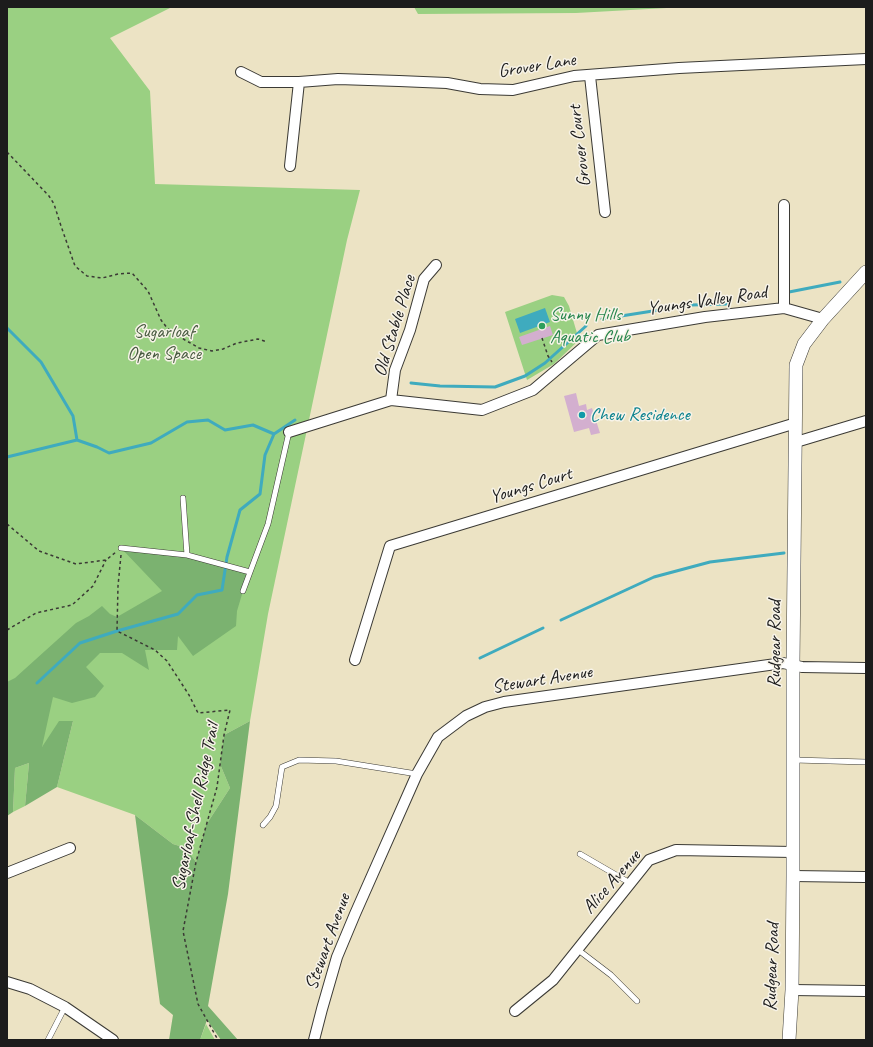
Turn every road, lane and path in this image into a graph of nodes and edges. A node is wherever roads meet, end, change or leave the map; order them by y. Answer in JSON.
{"nodes":[{"id":1,"x":866,"y":59,"type":"edge"},
{"id":2,"x":241,"y":72,"type":"dead end"},
{"id":3,"x":590,"y":76,"type":"junction"},
{"id":4,"x":299,"y":82,"type":"junction"},
{"id":5,"x":7,"y":152,"type":"edge"},
{"id":6,"x":290,"y":166,"type":"dead end"},
{"id":7,"x":784,"y":205,"type":"dead end"},
{"id":8,"x":605,"y":212,"type":"dead end"},
{"id":9,"x":436,"y":265,"type":"dead end"},
{"id":10,"x":866,"y":273,"type":"edge"},
{"id":11,"x":784,"y":308,"type":"junction"},
{"id":12,"x":823,"y":319,"type":"junction"},
{"id":13,"x":542,"y":338,"type":"dead end"},
{"id":14,"x":267,"y":342,"type":"dead end"},
{"id":15,"x":552,"y":362,"type":"dead end"},
{"id":16,"x":392,"y":400,"type":"junction"},
{"id":17,"x":866,"y":421,"type":"edge"},
{"id":18,"x":796,"y":423,"type":"junction"},
{"id":19,"x":289,"y":432,"type":"joint"},
{"id":20,"x":796,"y":442,"type":"junction"},
{"id":21,"x":183,"y":498,"type":"dead end"},
{"id":22,"x":7,"y":524,"type":"edge"},
{"id":23,"x":121,"y":548,"type":"junction"},
{"id":24,"x":187,"y":555,"type":"junction"},
{"id":25,"x":106,"y":560,"type":"junction"},
{"id":26,"x":250,"y":572,"type":"junction"},
{"id":27,"x":243,"y":591,"type":"dead end"},
{"id":28,"x":7,"y":630,"type":"edge"},
{"id":29,"x":355,"y":660,"type":"dead end"},
{"id":30,"x":794,"y":665,"type":"junction"},
{"id":31,"x":866,"y":668,"type":"edge"},
{"id":32,"x":794,"y":760,"type":"junction"},
{"id":33,"x":866,"y":762,"type":"edge"},
{"id":34,"x":417,"y":774,"type":"junction"},
{"id":35,"x":263,"y":825,"type":"dead end"},
{"id":36,"x":70,"y":848,"type":"dead end"},
{"id":37,"x":793,"y":852,"type":"junction"},
{"id":38,"x":580,"y":854,"type":"dead end"},
{"id":39,"x":7,"y":873,"type":"edge"},
{"id":40,"x":793,"y":876,"type":"junction"},
{"id":41,"x":865,"y":877,"type":"dead end"},
{"id":42,"x":630,"y":883,"type":"junction"},
{"id":43,"x":577,"y":949,"type":"junction"},
{"id":44,"x":7,"y":982,"type":"edge"},
{"id":45,"x":792,"y":990,"type":"junction"},
{"id":46,"x":866,"y":990,"type":"edge"},
{"id":47,"x":637,"y":1001,"type":"dead end"},
{"id":48,"x":65,"y":1007,"type":"junction"},
{"id":49,"x":515,"y":1012,"type":"dead end"},
{"id":50,"x":48,"y":1040,"type":"edge"},
{"id":51,"x":113,"y":1040,"type":"edge"},
{"id":52,"x":218,"y":1040,"type":"edge"},
{"id":53,"x":314,"y":1040,"type":"edge"},
{"id":54,"x":789,"y":1040,"type":"edge"}],
"edges":[{"from":1,"to":3,"type":"street","name":"Grover Lane"},
{"from":2,"to":4,"type":"street","name":"Grover Lane"},
{"from":3,"to":4,"type":"street","name":"Grover Lane"},
{"from":3,"to":8,"type":"street","name":"Grover Court"},
{"from":4,"to":6,"type":"street"},
{"from":5,"to":14,"type":"path"},
{"from":7,"to":11,"type":"street"},
{"from":9,"to":16,"type":"street","name":"Old Stable Place"},
{"from":10,"to":12,"type":"street","name":"Rudgear Road"},
{"from":11,"to":12,"type":"street","name":"Youngs Valley Road"},
{"from":11,"to":16,"type":"street","name":"Youngs Valley Road"},
{"from":12,"to":18,"type":"street","name":"Rudgear Road"},
{"from":13,"to":15,"type":"path"},
{"from":16,"to":19,"type":"street","name":"Youngs Valley Road"},
{"from":17,"to":20,"type":"street"},
{"from":18,"to":20,"type":"street","name":"Rudgear Road"},
{"from":18,"to":29,"type":"street","name":"Youngs Court"},
{"from":19,"to":26,"type":"lane"},
{"from":20,"to":30,"type":"street","name":"Rudgear Road"},
{"from":21,"to":24,"type":"lane"},
{"from":22,"to":25,"type":"path"},
{"from":23,"to":24,"type":"lane"},
{"from":23,"to":25,"type":"path"},
{"from":23,"to":52,"type":"path","name":"Sugarloaf-Shell Ridge Trail"},
{"from":24,"to":26,"type":"lane"},
{"from":25,"to":28,"type":"path"},
{"from":26,"to":27,"type":"lane"},
{"from":30,"to":31,"type":"street","name":"Stewart Avenue"},
{"from":30,"to":32,"type":"street","name":"Rudgear Road"},
{"from":30,"to":34,"type":"street","name":"Stewart Avenue"},
{"from":32,"to":33,"type":"lane"},
{"from":32,"to":37,"type":"street","name":"Rudgear Road"},
{"from":34,"to":35,"type":"lane"},
{"from":34,"to":53,"type":"street","name":"Stewart Avenue"},
{"from":36,"to":39,"type":"street"},
{"from":37,"to":40,"type":"street","name":"Rudgear Road"},
{"from":37,"to":42,"type":"street","name":"Alice Avenue"},
{"from":38,"to":42,"type":"lane"},
{"from":40,"to":41,"type":"street"},
{"from":40,"to":45,"type":"street","name":"Rudgear Road"},
{"from":42,"to":43,"type":"street","name":"Alice Avenue"},
{"from":43,"to":47,"type":"lane"},
{"from":43,"to":49,"type":"street","name":"Alice Avenue"},
{"from":44,"to":48,"type":"street"},
{"from":45,"to":46,"type":"street"},
{"from":45,"to":54,"type":"street","name":"Rudgear Road"},
{"from":48,"to":50,"type":"lane"},
{"from":48,"to":51,"type":"street"}]}
